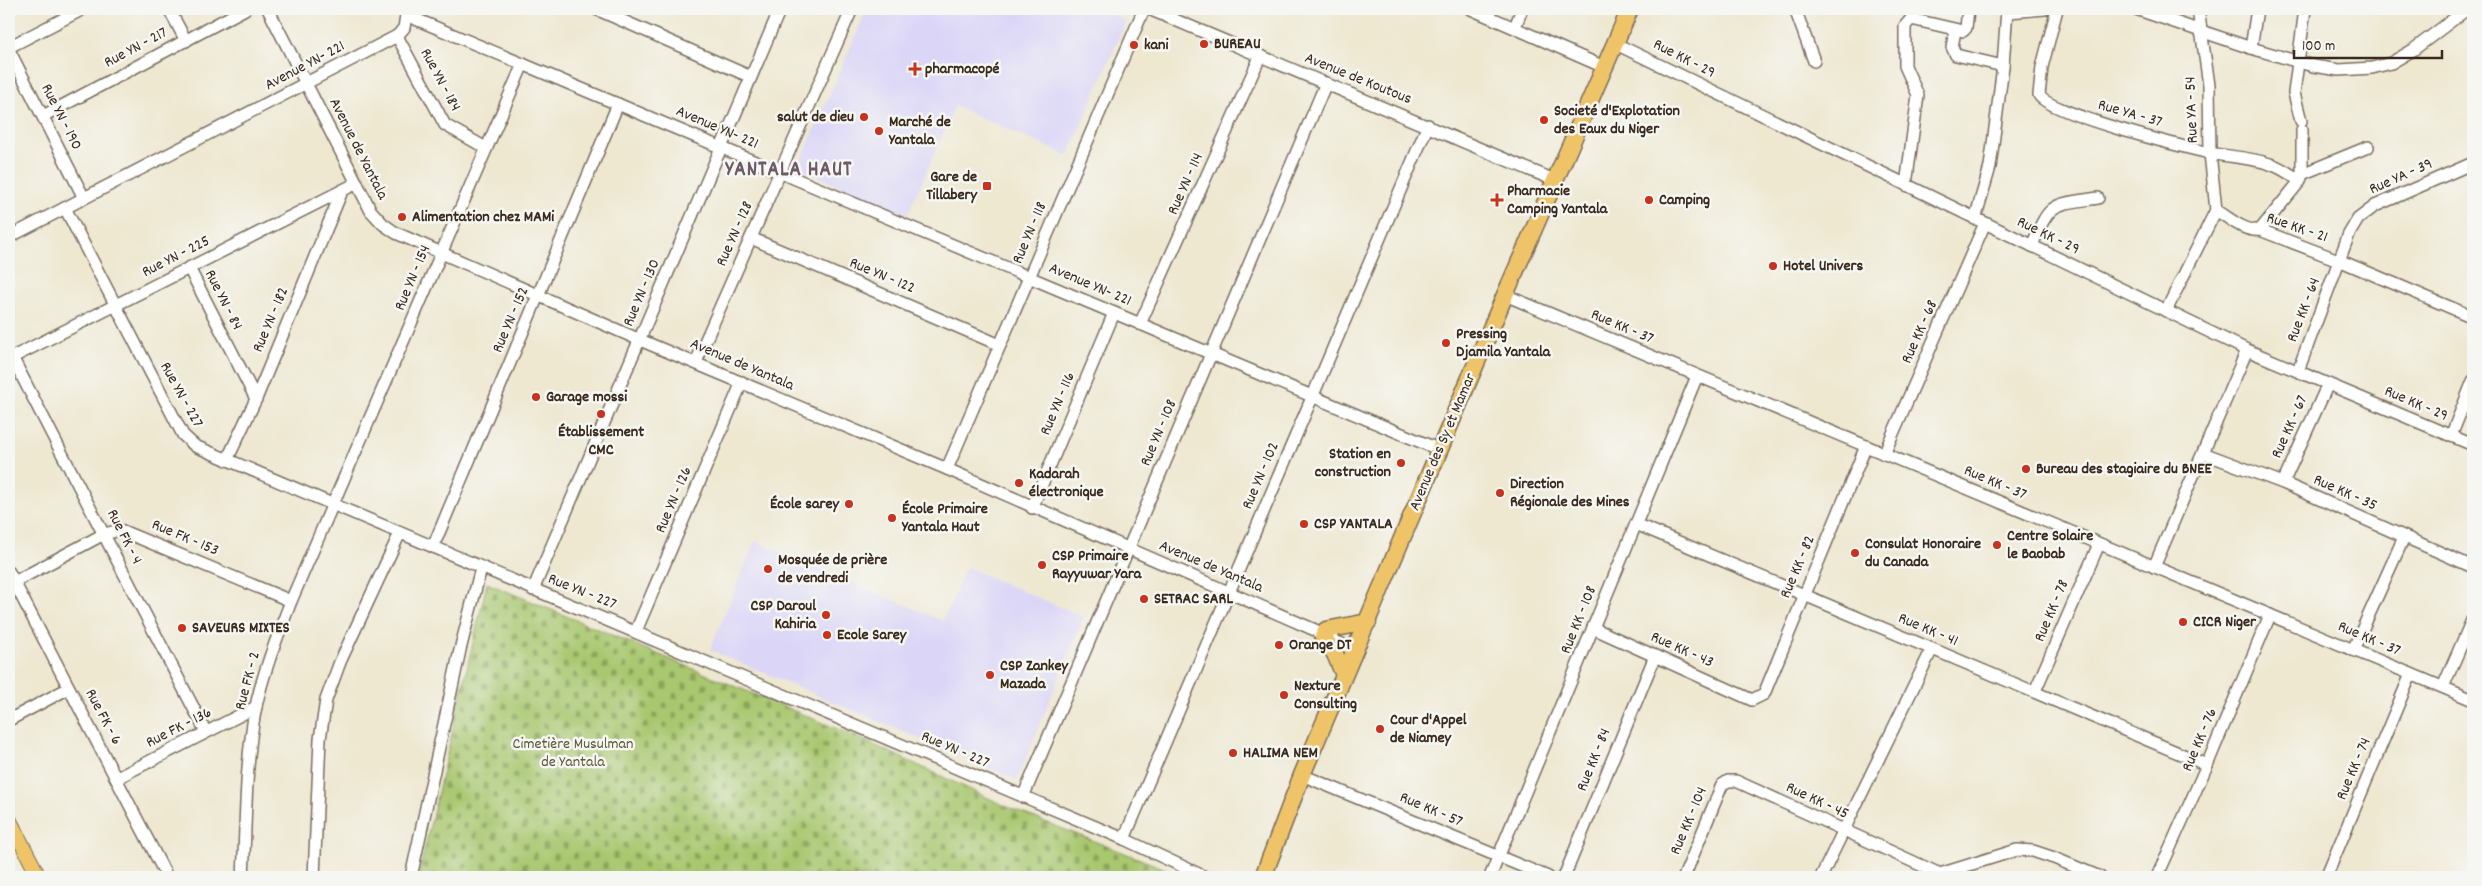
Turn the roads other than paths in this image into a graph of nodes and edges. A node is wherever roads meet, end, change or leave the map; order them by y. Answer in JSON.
{"nodes":[{"id":1,"x":83,"y":9,"type":"edge"},
{"id":2,"x":169,"y":9,"type":"edge"},
{"id":3,"x":245,"y":9,"type":"edge"},
{"id":4,"x":268,"y":9,"type":"edge"},
{"id":5,"x":596,"y":9,"type":"edge"},
{"id":6,"x":780,"y":9,"type":"edge"},
{"id":7,"x":852,"y":9,"type":"edge"},
{"id":8,"x":1144,"y":9,"type":"edge"},
{"id":9,"x":1148,"y":9,"type":"edge"},
{"id":10,"x":1471,"y":9,"type":"edge"},
{"id":11,"x":1522,"y":9,"type":"edge"},
{"id":12,"x":1630,"y":9,"type":"edge"},
{"id":13,"x":1795,"y":9,"type":"edge"},
{"id":14,"x":1968,"y":9,"type":"edge"},
{"id":15,"x":2045,"y":9,"type":"edge"},
{"id":16,"x":2056,"y":9,"type":"edge"},
{"id":17,"x":2136,"y":9,"type":"edge"},
{"id":18,"x":2198,"y":9,"type":"edge"},
{"id":19,"x":2257,"y":9,"type":"edge"},
{"id":20,"x":2305,"y":9,"type":"edge"},
{"id":21,"x":2008,"y":11,"type":"edge"},
{"id":22,"x":2460,"y":11,"type":"edge"},
{"id":23,"x":404,"y":12,"type":"edge"},
{"id":24,"x":1515,"y":27,"type":"junction"},
{"id":25,"x":1955,"y":31,"type":"junction"},
{"id":26,"x":2202,"y":31,"type":"junction"},
{"id":27,"x":397,"y":36,"type":"junction"},
{"id":28,"x":186,"y":40,"type":"junction"},
{"id":29,"x":1614,"y":44,"type":"junction"},
{"id":30,"x":9,"y":48,"type":"edge"},
{"id":31,"x":2251,"y":48,"type":"junction"},
{"id":32,"x":1260,"y":57,"type":"junction"},
{"id":33,"x":1814,"y":61,"type":"dead end"},
{"id":34,"x":2297,"y":61,"type":"junction"},
{"id":35,"x":523,"y":64,"type":"junction"},
{"id":36,"x":2003,"y":66,"type":"junction"},
{"id":37,"x":1604,"y":67,"type":"junction"},
{"id":38,"x":751,"y":78,"type":"junction"},
{"id":39,"x":1326,"y":82,"type":"junction"},
{"id":40,"x":306,"y":84,"type":"junction"},
{"id":41,"x":618,"y":104,"type":"junction"},
{"id":42,"x":43,"y":116,"type":"junction"},
{"id":43,"x":1428,"y":125,"type":"junction"},
{"id":44,"x":2368,"y":147,"type":"dead end"},
{"id":45,"x":486,"y":148,"type":"junction"},
{"id":46,"x":722,"y":148,"type":"junction"},
{"id":47,"x":2210,"y":153,"type":"junction"},
{"id":48,"x":2473,"y":163,"type":"edge"},
{"id":49,"x":780,"y":172,"type":"junction"},
{"id":50,"x":2301,"y":177,"type":"junction"},
{"id":51,"x":1554,"y":180,"type":"junction"},
{"id":52,"x":357,"y":183,"type":"junction"},
{"id":53,"x":1906,"y":185,"type":"junction"},
{"id":54,"x":342,"y":191,"type":"junction"},
{"id":55,"x":84,"y":198,"type":"junction"},
{"id":56,"x":2098,"y":198,"type":"dead end"},
{"id":57,"x":65,"y":208,"type":"junction"},
{"id":58,"x":2216,"y":210,"type":"junction"},
{"id":59,"x":1980,"y":221,"type":"junction"},
{"id":60,"x":2260,"y":230,"type":"junction"},
{"id":61,"x":9,"y":238,"type":"edge"},
{"id":62,"x":751,"y":238,"type":"junction"},
{"id":63,"x":2032,"y":246,"type":"junction"},
{"id":64,"x":442,"y":253,"type":"junction"},
{"id":65,"x":2341,"y":261,"type":"junction"},
{"id":66,"x":189,"y":268,"type":"junction"},
{"id":67,"x":1029,"y":277,"type":"junction"},
{"id":68,"x":539,"y":295,"type":"junction"},
{"id":69,"x":1505,"y":295,"type":"junction"},
{"id":70,"x":114,"y":306,"type":"junction"},
{"id":71,"x":2166,"y":311,"type":"junction"},
{"id":72,"x":1114,"y":313,"type":"junction"},
{"id":73,"x":2473,"y":317,"type":"edge"},
{"id":74,"x":1140,"y":324,"type":"junction"},
{"id":75,"x":640,"y":340,"type":"junction"},
{"id":76,"x":1000,"y":345,"type":"junction"},
{"id":77,"x":2247,"y":350,"type":"junction"},
{"id":78,"x":1211,"y":354,"type":"junction"},
{"id":79,"x":10,"y":358,"type":"edge"},
{"id":80,"x":696,"y":362,"type":"junction"},
{"id":81,"x":2298,"y":371,"type":"junction"},
{"id":82,"x":1697,"y":376,"type":"junction"},
{"id":83,"x":2473,"y":380,"type":"edge"},
{"id":84,"x":742,"y":382,"type":"junction"},
{"id":85,"x":2328,"y":384,"type":"junction"},
{"id":86,"x":1312,"y":397,"type":"junction"},
{"id":87,"x":256,"y":399,"type":"junction"},
{"id":88,"x":2451,"y":436,"type":"junction"},
{"id":89,"x":1866,"y":446,"type":"junction"},
{"id":90,"x":2473,"y":446,"type":"edge"},
{"id":91,"x":1440,"y":450,"type":"junction"},
{"id":92,"x":2203,"y":453,"type":"junction"},
{"id":93,"x":1884,"y":454,"type":"junction"},
{"id":94,"x":227,"y":460,"type":"junction"},
{"id":95,"x":947,"y":469,"type":"junction"},
{"id":96,"x":2283,"y":483,"type":"junction"},
{"id":97,"x":334,"y":505,"type":"junction"},
{"id":98,"x":1032,"y":508,"type":"junction"},
{"id":99,"x":1636,"y":524,"type":"junction"},
{"id":100,"x":400,"y":533,"type":"junction"},
{"id":101,"x":104,"y":534,"type":"junction"},
{"id":102,"x":2404,"y":537,"type":"junction"},
{"id":103,"x":2099,"y":544,"type":"junction"},
{"id":104,"x":433,"y":547,"type":"junction"},
{"id":105,"x":1127,"y":549,"type":"junction"},
{"id":106,"x":2154,"y":567,"type":"junction"},
{"id":107,"x":2473,"y":567,"type":"edge"},
{"id":108,"x":481,"y":568,"type":"junction"},
{"id":109,"x":11,"y":577,"type":"edge"},
{"id":110,"x":533,"y":590,"type":"junction"},
{"id":111,"x":1229,"y":593,"type":"junction"},
{"id":112,"x":1803,"y":595,"type":"junction"},
{"id":113,"x":291,"y":601,"type":"junction"},
{"id":114,"x":2270,"y":615,"type":"junction"},
{"id":115,"x":2473,"y":618,"type":"edge"},
{"id":116,"x":1368,"y":622,"type":"junction"},
{"id":117,"x":1593,"y":628,"type":"junction"},
{"id":118,"x":636,"y":632,"type":"junction"},
{"id":119,"x":1321,"y":632,"type":"junction"},
{"id":120,"x":1356,"y":648,"type":"junction"},
{"id":121,"x":1932,"y":650,"type":"junction"},
{"id":122,"x":2353,"y":650,"type":"junction"},
{"id":123,"x":1655,"y":656,"type":"junction"},
{"id":124,"x":2411,"y":674,"type":"junction"},
{"id":125,"x":1344,"y":675,"type":"junction"},
{"id":126,"x":2442,"y":687,"type":"junction"},
{"id":127,"x":69,"y":688,"type":"junction"},
{"id":128,"x":2035,"y":691,"type":"junction"},
{"id":129,"x":1758,"y":698,"type":"joint"},
{"id":130,"x":2473,"y":700,"type":"edge"},
{"id":131,"x":256,"y":707,"type":"junction"},
{"id":132,"x":9,"y":720,"type":"edge"},
{"id":133,"x":206,"y":732,"type":"junction"},
{"id":134,"x":2207,"y":765,"type":"junction"},
{"id":135,"x":1302,"y":775,"type":"junction"},
{"id":136,"x":117,"y":778,"type":"junction"},
{"id":137,"x":1728,"y":780,"type":"joint"},
{"id":138,"x":1023,"y":796,"type":"junction"},
{"id":139,"x":9,"y":819,"type":"edge"},
{"id":140,"x":1843,"y":831,"type":"junction"},
{"id":141,"x":1124,"y":839,"type":"junction"},
{"id":142,"x":1499,"y":856,"type":"junction"},
{"id":143,"x":1939,"y":876,"type":"edge"},
{"id":144,"x":39,"y":877,"type":"edge"},
{"id":145,"x":167,"y":877,"type":"edge"},
{"id":146,"x":243,"y":877,"type":"edge"},
{"id":147,"x":314,"y":877,"type":"edge"},
{"id":148,"x":411,"y":877,"type":"edge"},
{"id":149,"x":1205,"y":877,"type":"edge"},
{"id":150,"x":1263,"y":877,"type":"edge"},
{"id":151,"x":1490,"y":877,"type":"edge"},
{"id":152,"x":1548,"y":877,"type":"edge"},
{"id":153,"x":1564,"y":877,"type":"edge"},
{"id":154,"x":1684,"y":877,"type":"edge"},
{"id":155,"x":1821,"y":877,"type":"edge"},
{"id":156,"x":2100,"y":877,"type":"edge"},
{"id":157,"x":2157,"y":877,"type":"edge"},
{"id":158,"x":2326,"y":877,"type":"edge"}],
"edges":[{"from":1,"to":30,"type":"street"},
{"from":2,"to":28,"type":"street"},
{"from":3,"to":28,"type":"street","name":"Rue YN - 217"},
{"from":4,"to":40,"type":"street","name":"Avenue de Yantala"},
{"from":5,"to":38,"type":"street"},
{"from":6,"to":38,"type":"street","name":"Rue YN - 130"},
{"from":7,"to":49,"type":"street","name":"Rue YN - 128"},
{"from":8,"to":67,"type":"street","name":"Rue YN - 118"},
{"from":9,"to":32,"type":"street","name":"Avenue de Koutous"},
{"from":10,"to":24,"type":"street"},
{"from":11,"to":24,"type":"street"},
{"from":12,"to":29,"type":"highway","name":"Avenue des Sy et Mamar"},
{"from":13,"to":33,"type":"street"},
{"from":14,"to":25,"type":"street"},
{"from":15,"to":21,"type":"street"},
{"from":16,"to":47,"type":"street","name":"Rue YA - 37"},
{"from":17,"to":26,"type":"street"},
{"from":18,"to":26,"type":"street","name":"Rue YA - 54"},
{"from":19,"to":31,"type":"street"},
{"from":20,"to":34,"type":"street"},
{"from":21,"to":36,"type":"street","name":"Rue KK - 68"},
{"from":22,"to":34,"type":"street"},
{"from":23,"to":27,"type":"street","name":"Avenue YN- 221"},
{"from":23,"to":35,"type":"street","name":"Avenue YN- 221"},
{"from":24,"to":37,"type":"street"},
{"from":25,"to":36,"type":"street"},
{"from":25,"to":53,"type":"street"},
{"from":26,"to":31,"type":"street"},
{"from":26,"to":47,"type":"street","name":"Rue YA - 54"},
{"from":27,"to":40,"type":"street","name":"Avenue YN- 221"},
{"from":27,"to":45,"type":"street","name":"Rue YN - 184"},
{"from":28,"to":42,"type":"street","name":"Rue YN - 217"},
{"from":29,"to":37,"type":"highway","name":"Avenue des Sy et Mamar"},
{"from":29,"to":53,"type":"street","name":"Rue KK - 29"},
{"from":30,"to":42,"type":"street","name":"Rue YN - 190"},
{"from":31,"to":34,"type":"street"},
{"from":32,"to":39,"type":"street","name":"Avenue de Koutous"},
{"from":32,"to":74,"type":"street","name":"Rue YN - 114"},
{"from":34,"to":50,"type":"street"},
{"from":35,"to":41,"type":"street","name":"Avenue YN- 221"},
{"from":35,"to":45,"type":"street","name":"Rue YN - 154"},
{"from":36,"to":59,"type":"street","name":"Rue KK - 68"},
{"from":37,"to":51,"type":"highway","name":"Avenue des Sy et Mamar"},
{"from":38,"to":46,"type":"street","name":"Rue YN - 130"},
{"from":39,"to":43,"type":"street","name":"Avenue de Koutous"},
{"from":39,"to":78,"type":"street","name":"Rue YN - 108"},
{"from":40,"to":52,"type":"street","name":"Avenue de Yantala"},
{"from":40,"to":55,"type":"street","name":"Avenue YN- 221"},
{"from":41,"to":46,"type":"street","name":"Avenue YN- 221"},
{"from":41,"to":68,"type":"street","name":"Rue YN - 152"},
{"from":42,"to":55,"type":"street","name":"Rue YN - 190"},
{"from":43,"to":51,"type":"street","name":"Avenue de Koutous"},
{"from":43,"to":86,"type":"street","name":"Rue YN - 102"},
{"from":44,"to":50,"type":"street"},
{"from":45,"to":64,"type":"street","name":"Rue YN - 154"},
{"from":46,"to":49,"type":"street","name":"Avenue YN- 221"},
{"from":46,"to":75,"type":"street","name":"Rue YN - 130"},
{"from":47,"to":50,"type":"street","name":"Rue YA - 37"},
{"from":47,"to":58,"type":"street","name":"Rue YA - 54"},
{"from":48,"to":65,"type":"street","name":"Rue YA - 39"},
{"from":49,"to":62,"type":"street","name":"Rue YN - 128"},
{"from":49,"to":67,"type":"street","name":"Avenue YN- 221"},
{"from":50,"to":60,"type":"street"},
{"from":51,"to":69,"type":"highway","name":"Avenue des Sy et Mamar"},
{"from":52,"to":54,"type":"street","name":"Rue YN - 225"},
{"from":52,"to":64,"type":"street","name":"Avenue de Yantala"},
{"from":53,"to":59,"type":"street","name":"Rue KK - 29"},
{"from":54,"to":66,"type":"street","name":"Rue YN - 225"},
{"from":54,"to":87,"type":"street","name":"Rue YN - 182"},
{"from":55,"to":57,"type":"street","name":"Avenue YN- 221"},
{"from":56,"to":63,"type":"street"},
{"from":57,"to":61,"type":"street","name":"Avenue YN- 221"},
{"from":57,"to":70,"type":"street","name":"Rue YN - 227"},
{"from":58,"to":60,"type":"street","name":"Rue KK - 21"},
{"from":58,"to":71,"type":"street"},
{"from":59,"to":63,"type":"street","name":"Rue KK - 29"},
{"from":59,"to":93,"type":"street","name":"Rue KK - 68"},
{"from":60,"to":65,"type":"street","name":"Rue KK - 21"},
{"from":62,"to":76,"type":"street","name":"Rue YN - 122"},
{"from":62,"to":80,"type":"street","name":"Rue YN - 128"},
{"from":63,"to":71,"type":"street","name":"Rue KK - 29"},
{"from":64,"to":68,"type":"street","name":"Avenue de Yantala"},
{"from":64,"to":97,"type":"street","name":"Rue YN - 154"},
{"from":65,"to":73,"type":"street","name":"Rue KK - 21"},
{"from":65,"to":81,"type":"street","name":"Rue KK - 64"},
{"from":66,"to":70,"type":"street","name":"Rue YN - 225"},
{"from":66,"to":87,"type":"street","name":"Rue YN - 84"},
{"from":67,"to":72,"type":"street","name":"Avenue YN- 221"},
{"from":67,"to":76,"type":"street","name":"Rue YN - 118"},
{"from":68,"to":75,"type":"street","name":"Avenue de Yantala"},
{"from":68,"to":104,"type":"street","name":"Rue YN - 152"},
{"from":69,"to":82,"type":"street","name":"Rue KK - 37"},
{"from":69,"to":91,"type":"highway","name":"Avenue des Sy et Mamar"},
{"from":70,"to":79,"type":"street","name":"Rue YN - 225"},
{"from":70,"to":94,"type":"street","name":"Rue YN - 227"},
{"from":71,"to":77,"type":"street","name":"Rue KK - 29"},
{"from":72,"to":74,"type":"street","name":"Avenue YN- 221"},
{"from":72,"to":98,"type":"street","name":"Rue YN - 116"},
{"from":74,"to":78,"type":"street","name":"Avenue YN- 221"},
{"from":75,"to":80,"type":"street","name":"Avenue de Yantala"},
{"from":75,"to":110,"type":"street","name":"Rue YN - 130"},
{"from":76,"to":95,"type":"street","name":"Rue YN - 118"},
{"from":77,"to":81,"type":"street","name":"Rue KK - 29"},
{"from":77,"to":92,"type":"street"},
{"from":78,"to":86,"type":"street","name":"Avenue YN- 221"},
{"from":78,"to":105,"type":"street","name":"Rue YN - 108"},
{"from":79,"to":101,"type":"street","name":"Rue FK - 4"},
{"from":80,"to":84,"type":"street","name":"Avenue de Yantala"},
{"from":81,"to":85,"type":"street","name":"Rue KK - 29"},
{"from":82,"to":89,"type":"street","name":"Rue KK - 37"},
{"from":82,"to":99,"type":"street","name":"Rue KK - 108"},
{"from":83,"to":88,"type":"street"},
{"from":84,"to":95,"type":"street","name":"Avenue de Yantala"},
{"from":84,"to":118,"type":"street","name":"Rue YN - 126"},
{"from":85,"to":88,"type":"street","name":"Rue KK - 29"},
{"from":85,"to":96,"type":"street","name":"Rue KK - 67"},
{"from":86,"to":91,"type":"street","name":"Avenue YN- 221"},
{"from":86,"to":111,"type":"street","name":"Rue YN - 102"},
{"from":87,"to":94,"type":"street","name":"Rue YN - 182"},
{"from":88,"to":90,"type":"street","name":"Rue KK - 29"},
{"from":89,"to":93,"type":"street","name":"Rue KK - 37"},
{"from":89,"to":112,"type":"street","name":"Rue KK - 82"},
{"from":91,"to":116,"type":"highway","name":"Avenue des Sy et Mamar"},
{"from":92,"to":96,"type":"street","name":"Rue KK - 35"},
{"from":92,"to":106,"type":"street"},
{"from":93,"to":103,"type":"street","name":"Rue KK - 37"},
{"from":94,"to":97,"type":"street","name":"Rue YN - 227"},
{"from":95,"to":98,"type":"street","name":"Avenue de Yantala"},
{"from":96,"to":102,"type":"street","name":"Rue KK - 35"},
{"from":97,"to":100,"type":"street","name":"Rue YN - 227"},
{"from":97,"to":113,"type":"street","name":"Rue FK - 2"},
{"from":98,"to":105,"type":"street","name":"Avenue de Yantala"},
{"from":99,"to":112,"type":"street","name":"Rue KK - 41"},
{"from":99,"to":117,"type":"street","name":"Rue KK - 108"},
{"from":100,"to":104,"type":"street","name":"Rue YN - 227"},
{"from":100,"to":147,"type":"street"},
{"from":101,"to":109,"type":"street","name":"Rue FK - 153"},
{"from":101,"to":113,"type":"street","name":"Rue FK - 153"},
{"from":101,"to":133,"type":"street","name":"Rue FK - 4"},
{"from":102,"to":107,"type":"street","name":"Rue KK - 35"},
{"from":102,"to":122,"type":"street"},
{"from":103,"to":106,"type":"street","name":"Rue KK - 37"},
{"from":103,"to":128,"type":"street","name":"Rue KK - 78"},
{"from":104,"to":108,"type":"street","name":"Rue YN - 227"},
{"from":105,"to":111,"type":"street","name":"Avenue de Yantala"},
{"from":105,"to":138,"type":"street","name":"Rue YN - 108"},
{"from":106,"to":114,"type":"street","name":"Rue KK - 37"},
{"from":108,"to":110,"type":"street","name":"Rue YN - 227"},
{"from":108,"to":148,"type":"street"},
{"from":109,"to":127,"type":"street","name":"Rue FK - 6"},
{"from":110,"to":118,"type":"street","name":"Rue YN - 227"},
{"from":111,"to":119,"type":"street","name":"Avenue de Yantala"},
{"from":111,"to":141,"type":"street","name":"Rue YN - 102"},
{"from":112,"to":121,"type":"street","name":"Rue KK - 41"},
{"from":112,"to":129,"type":"street","name":"Rue KK - 82"},
{"from":113,"to":131,"type":"street","name":"Rue FK - 2"},
{"from":114,"to":122,"type":"street","name":"Rue KK - 37"},
{"from":114,"to":134,"type":"street","name":"Rue KK - 76"},
{"from":115,"to":126,"type":"street"},
{"from":116,"to":119,"type":"highway"},
{"from":116,"to":120,"type":"highway","name":"Avenue des Sy et Mamar"},
{"from":117,"to":123,"type":"street","name":"Rue KK - 43"},
{"from":117,"to":142,"type":"street","name":"Rue KK - 108"},
{"from":118,"to":138,"type":"street","name":"Rue YN - 227"},
{"from":119,"to":120,"type":"street","name":"Avenue de Yantala"},
{"from":119,"to":125,"type":"highway"},
{"from":120,"to":125,"type":"highway","name":"Avenue des Sy et Mamar"},
{"from":121,"to":128,"type":"street","name":"Rue KK - 41"},
{"from":121,"to":140,"type":"street"},
{"from":122,"to":124,"type":"street","name":"Rue KK - 37"},
{"from":123,"to":129,"type":"street","name":"Rue KK - 43"},
{"from":123,"to":153,"type":"street","name":"Rue KK - 84"},
{"from":124,"to":126,"type":"street","name":"Rue KK - 37"},
{"from":124,"to":158,"type":"street","name":"Rue KK - 74"},
{"from":125,"to":135,"type":"highway","name":"Avenue des Sy et Mamar"},
{"from":126,"to":130,"type":"street","name":"Rue KK - 37"},
{"from":127,"to":132,"type":"street"},
{"from":127,"to":136,"type":"street","name":"Rue FK - 6"},
{"from":128,"to":134,"type":"street","name":"Rue KK - 41"},
{"from":131,"to":133,"type":"street","name":"Rue FK - 136"},
{"from":131,"to":146,"type":"street","name":"Rue FK - 2"},
{"from":133,"to":136,"type":"street","name":"Rue FK - 136"},
{"from":134,"to":157,"type":"street","name":"Rue KK - 76"},
{"from":135,"to":142,"type":"street","name":"Rue KK - 57"},
{"from":135,"to":150,"type":"highway","name":"Avenue des Sy et Mamar"},
{"from":136,"to":145,"type":"street","name":"Rue FK - 6"},
{"from":137,"to":140,"type":"street","name":"Rue KK - 45"},
{"from":137,"to":154,"type":"street","name":"Rue KK - 104"},
{"from":138,"to":141,"type":"street","name":"Rue YN - 227"},
{"from":139,"to":144,"type":"main road"},
{"from":140,"to":143,"type":"street","name":"Rue KK - 45"},
{"from":140,"to":155,"type":"street"},
{"from":141,"to":149,"type":"street","name":"Rue YN - 227"},
{"from":142,"to":151,"type":"street","name":"Rue KK - 108"},
{"from":142,"to":152,"type":"street","name":"Rue KK - 57"},
{"from":143,"to":156,"type":"street"}]}
